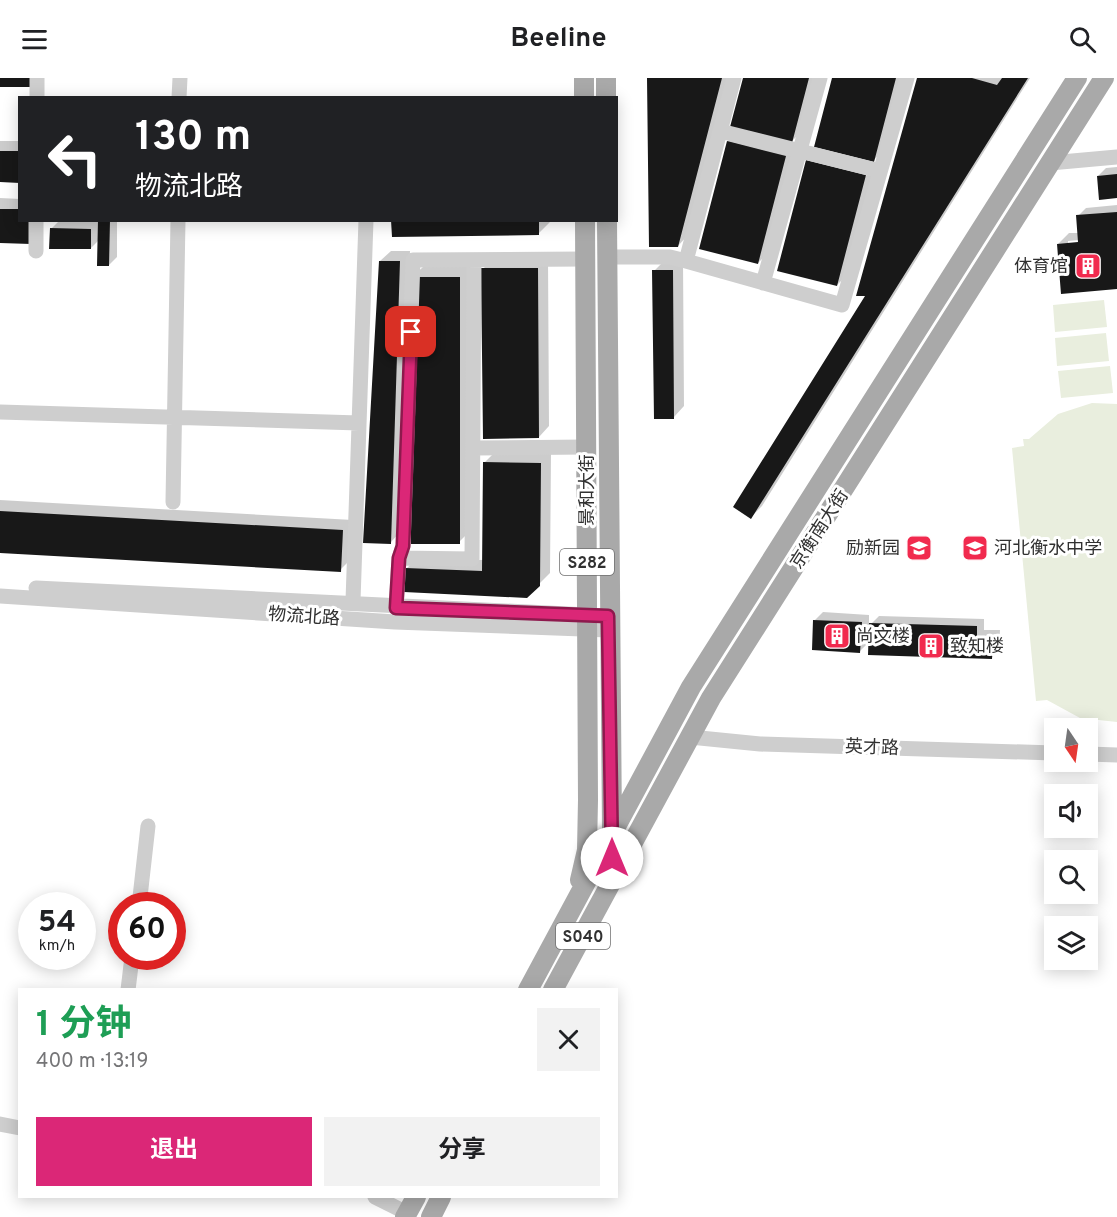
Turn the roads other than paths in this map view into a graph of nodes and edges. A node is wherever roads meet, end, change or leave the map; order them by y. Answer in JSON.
{"nodes":[{"id":1,"x":37,"y":78,"type":"edge"},
{"id":2,"x":180,"y":78,"type":"edge"},
{"id":3,"x":584,"y":78,"type":"edge"},
{"id":4,"x":606,"y":78,"type":"edge"},
{"id":5,"x":734,"y":78,"type":"edge"},
{"id":6,"x":820,"y":78,"type":"edge"},
{"id":7,"x":907,"y":78,"type":"edge"},
{"id":8,"x":1077,"y":78,"type":"edge"},
{"id":9,"x":1104,"y":78,"type":"edge"},
{"id":10,"x":37,"y":96,"type":"edge"},
{"id":11,"x":179,"y":96,"type":"edge"},
{"id":12,"x":584,"y":96,"type":"edge"},
{"id":13,"x":606,"y":96,"type":"edge"},
{"id":14,"x":720,"y":131,"type":"junction"},
{"id":15,"x":800,"y":151,"type":"junction"},
{"id":16,"x":1117,"y":157,"type":"edge"},
{"id":17,"x":1050,"y":163,"type":"junction"},
{"id":18,"x":880,"y":171,"type":"junction"},
{"id":19,"x":36,"y":222,"type":"edge"},
{"id":20,"x":177,"y":222,"type":"edge"},
{"id":21,"x":366,"y":222,"type":"edge"},
{"id":22,"x":585,"y":222,"type":"edge"},
{"id":23,"x":607,"y":222,"type":"edge"},
{"id":24,"x":36,"y":251,"type":"dead end"},
{"id":25,"x":607,"y":257,"type":"junction"},
{"id":26,"x":585,"y":259,"type":"junction"},
{"id":27,"x":474,"y":260,"type":"junction"},
{"id":28,"x":686,"y":261,"type":"junction"},
{"id":29,"x":763,"y":283,"type":"junction"},
{"id":30,"x":0,"y":412,"type":"edge"},
{"id":31,"x":175,"y":418,"type":"junction"},
{"id":32,"x":359,"y":423,"type":"junction"},
{"id":33,"x":586,"y":447,"type":"junction"},
{"id":34,"x":473,"y":448,"type":"junction"},
{"id":35,"x":173,"y":502,"type":"dead end"},
{"id":36,"x":399,"y":558,"type":"junction"},
{"id":37,"x":0,"y":586,"type":"edge"},
{"id":38,"x":0,"y":596,"type":"edge"},
{"id":39,"x":353,"y":601,"type":"dead end"},
{"id":40,"x":396,"y":608,"type":"junction"},
{"id":41,"x":587,"y":623,"type":"junction"},
{"id":42,"x":609,"y":623,"type":"junction"},
{"id":43,"x":690,"y":737,"type":"junction"},
{"id":44,"x":1044,"y":753,"type":"edge"},
{"id":45,"x":1098,"y":754,"type":"edge"},
{"id":46,"x":1117,"y":755,"type":"edge"},
{"id":47,"x":148,"y":826,"type":"dead end"},
{"id":48,"x":612,"y":835,"type":"junction"},
{"id":49,"x":612,"y":882,"type":"junction"},
{"id":50,"x":141,"y":892,"type":"edge"},
{"id":51,"x":576,"y":901,"type":"junction"},
{"id":52,"x":130,"y":970,"type":"edge"},
{"id":53,"x":128,"y":988,"type":"edge"},
{"id":54,"x":529,"y":988,"type":"edge"},
{"id":55,"x":554,"y":988,"type":"edge"},
{"id":56,"x":0,"y":1124,"type":"edge"},
{"id":57,"x":18,"y":1128,"type":"edge"},
{"id":58,"x":378,"y":1198,"type":"edge"},
{"id":59,"x":440,"y":1198,"type":"edge"},
{"id":60,"x":409,"y":1209,"type":"edge"},
{"id":61,"x":431,"y":1217,"type":"edge"}],
"edges":[{"from":1,"to":10,"type":"street"},
{"from":2,"to":11,"type":"street"},
{"from":3,"to":12,"type":"main road"},
{"from":4,"to":13,"type":"main road"},
{"from":5,"to":14,"type":"street"},
{"from":6,"to":15,"type":"street"},
{"from":7,"to":18,"type":"street"},
{"from":8,"to":48,"type":"main road","name":"京衡南大街"},
{"from":9,"to":17,"type":"main road","name":"京衡南大街"},
{"from":14,"to":15,"type":"street"},
{"from":14,"to":28,"type":"street"},
{"from":15,"to":18,"type":"street"},
{"from":15,"to":29,"type":"street"},
{"from":16,"to":17,"type":"street"},
{"from":17,"to":43,"type":"main road","name":"京衡南大街"},
{"from":18,"to":29,"type":"street"},
{"from":19,"to":24,"type":"street"},
{"from":20,"to":31,"type":"street"},
{"from":21,"to":32,"type":"street"},
{"from":22,"to":26,"type":"main road","name":"景和大街","number":"S282"},
{"from":23,"to":25,"type":"main road","name":"景和大街","number":"S282"},
{"from":25,"to":28,"type":"street"},
{"from":25,"to":42,"type":"main road","name":"景和大街","number":"S282"},
{"from":26,"to":27,"type":"street"},
{"from":26,"to":33,"type":"main road","name":"景和大街","number":"S282"},
{"from":27,"to":34,"type":"street"},
{"from":27,"to":36,"type":"street"},
{"from":28,"to":29,"type":"street"},
{"from":30,"to":31,"type":"street"},
{"from":31,"to":32,"type":"street"},
{"from":31,"to":35,"type":"street"},
{"from":32,"to":39,"type":"street"},
{"from":33,"to":34,"type":"street"},
{"from":33,"to":41,"type":"main road","name":"景和大街","number":"S282"},
{"from":34,"to":36,"type":"street"},
{"from":36,"to":40,"type":"street"},
{"from":37,"to":40,"type":"street","name":"物流北路"},
{"from":38,"to":41,"type":"street","name":"物流北路"},
{"from":40,"to":41,"type":"street","name":"物流北路"},
{"from":41,"to":42,"type":"street","name":"物流北路"},
{"from":41,"to":51,"type":"main road","name":"景和大街","number":"S282"},
{"from":42,"to":48,"type":"main road","name":"景和大街","number":"S282"},
{"from":43,"to":44,"type":"street","name":"英才路"},
{"from":43,"to":49,"type":"main road","name":"京衡南大街"},
{"from":45,"to":46,"type":"street"},
{"from":47,"to":50,"type":"street"},
{"from":48,"to":49,"type":"main road","name":"景和大街","number":"S282"},
{"from":48,"to":51,"type":"main road","name":"京衡南大街"},
{"from":49,"to":55,"type":"main road","name":"京衡南大街","number":"S040"},
{"from":51,"to":54,"type":"main road","name":"京衡南大街","number":"S040"},
{"from":52,"to":53,"type":"street"},
{"from":56,"to":57,"type":"street"},
{"from":58,"to":60,"type":"street"},
{"from":59,"to":61,"type":"main road"}]}
